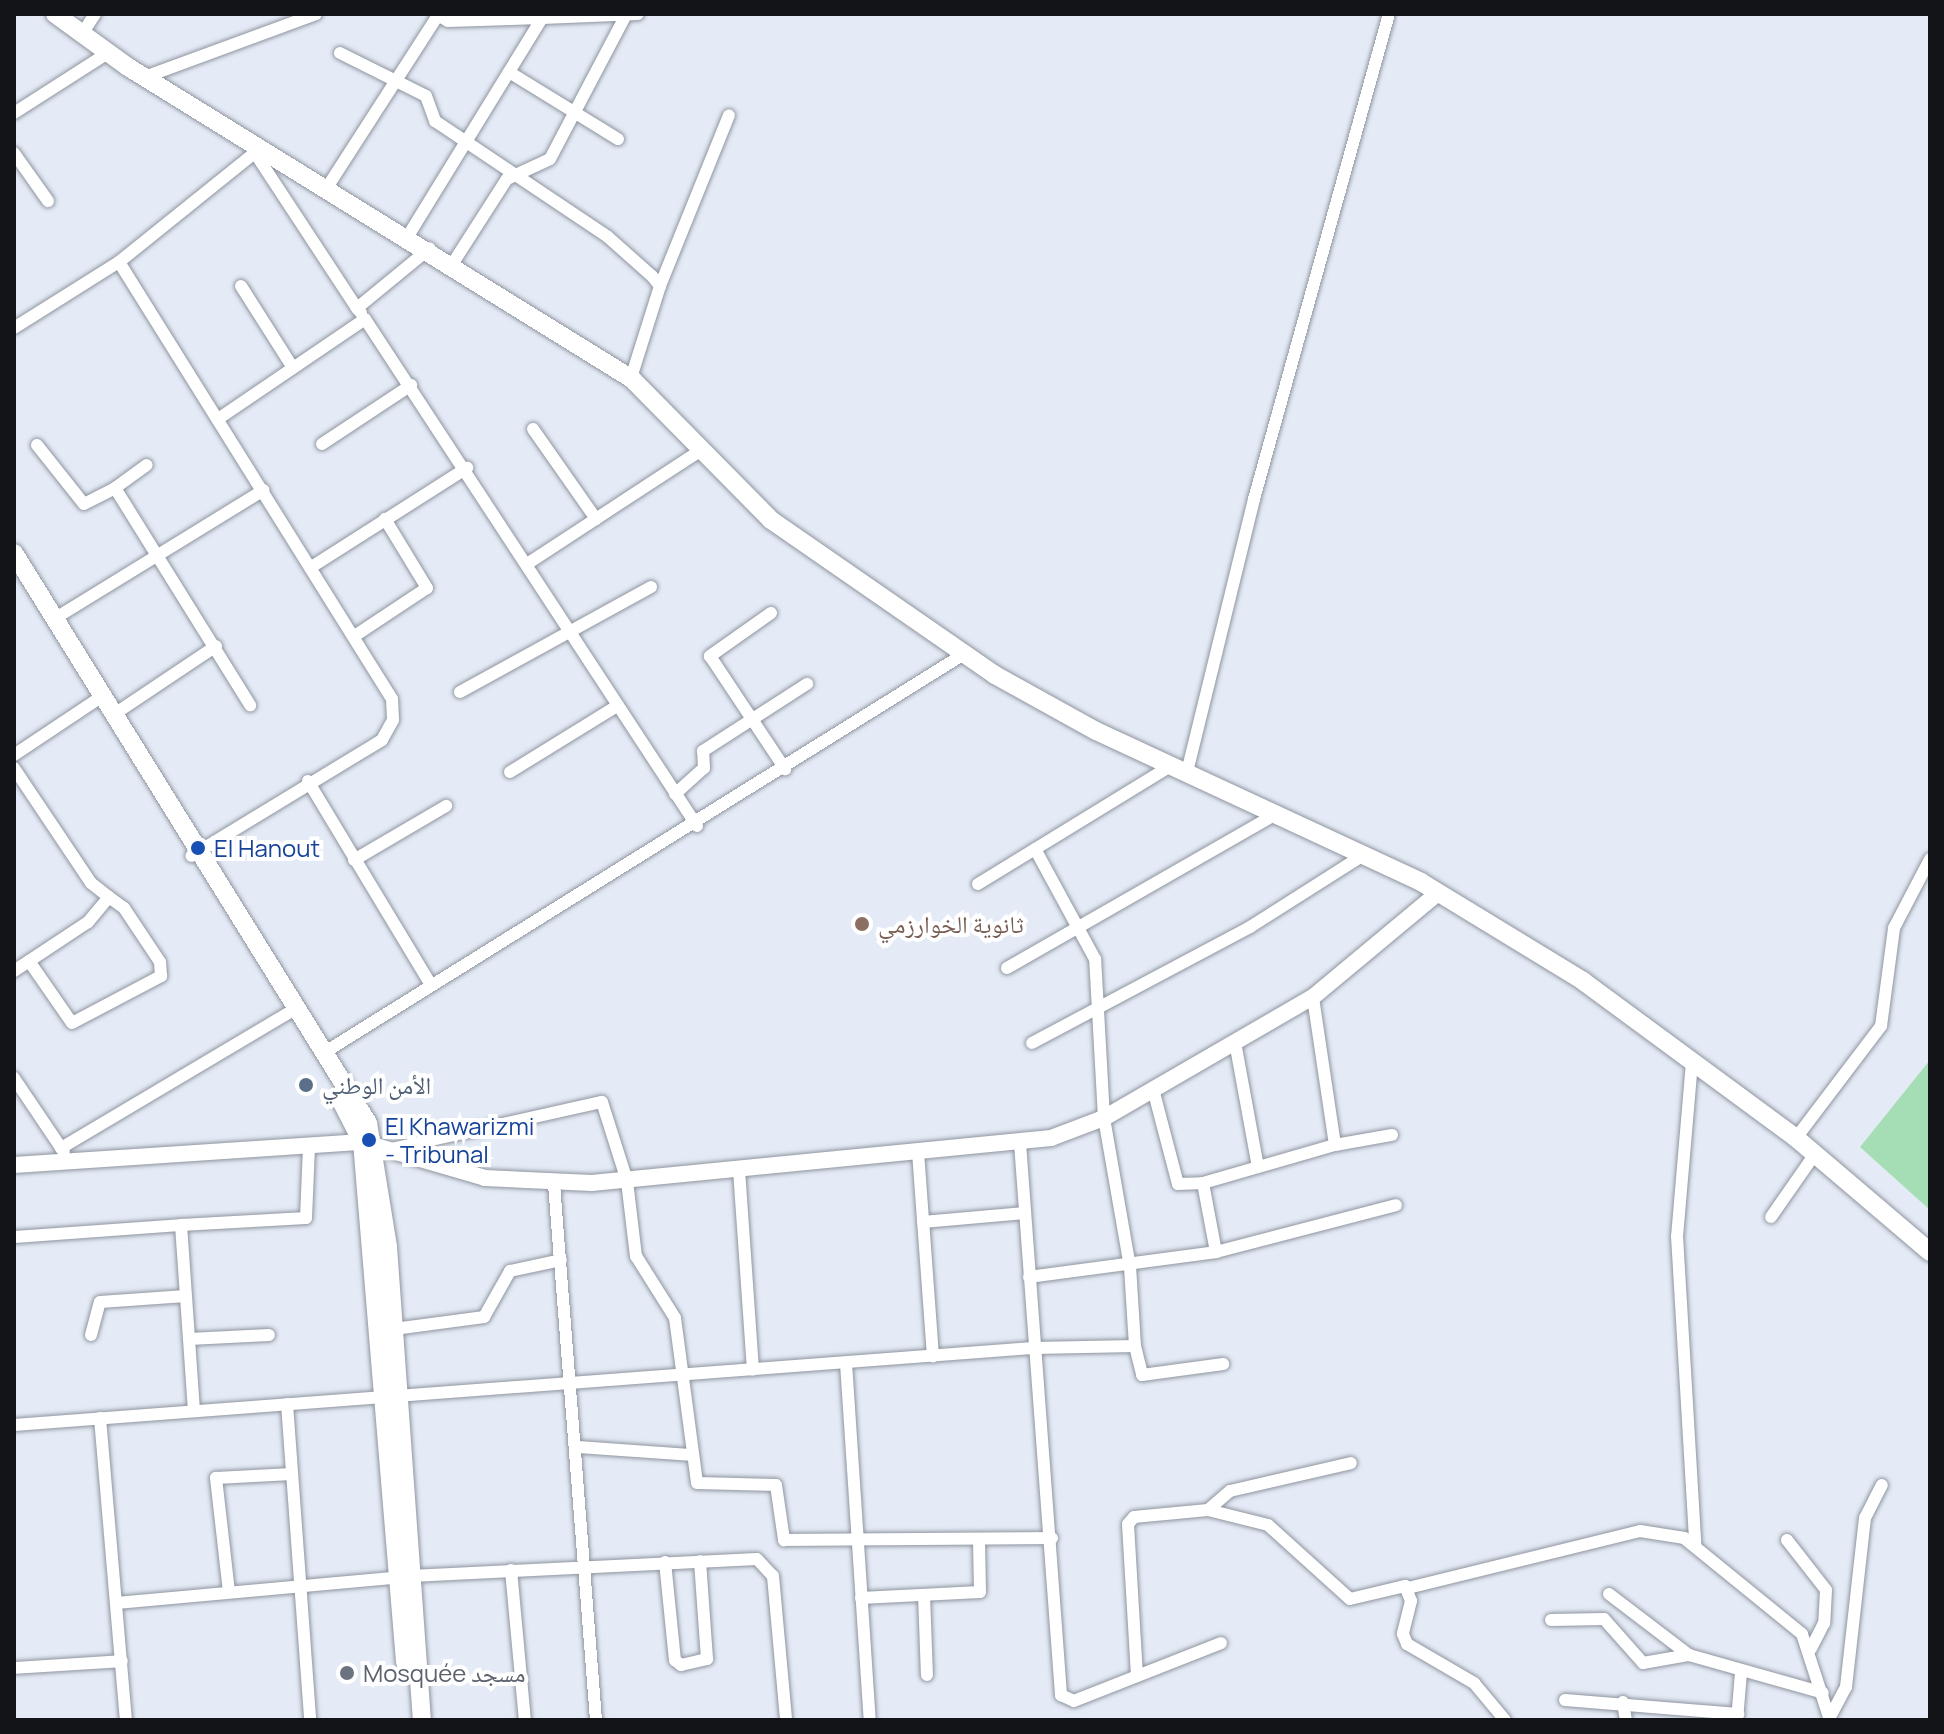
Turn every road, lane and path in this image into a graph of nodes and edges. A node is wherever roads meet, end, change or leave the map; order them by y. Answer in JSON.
{"nodes":[{"id":1,"x":55,"y":14,"type":"edge"},
{"id":2,"x":95,"y":14,"type":"edge"},
{"id":3,"x":638,"y":14,"type":"edge"},
{"id":4,"x":1389,"y":14,"type":"edge"},
{"id":5,"x":309,"y":15,"type":"edge"},
{"id":6,"x":626,"y":15,"type":"edge"},
{"id":7,"x":436,"y":16,"type":"edge"},
{"id":8,"x":546,"y":17,"type":"edge"},
{"id":9,"x":82,"y":34,"type":"junction"},
{"id":10,"x":108,"y":53,"type":"junction"},
{"id":11,"x":340,"y":53,"type":"dead end"},
{"id":12,"x":509,"y":72,"type":"junction"},
{"id":13,"x":145,"y":77,"type":"junction"},
{"id":14,"x":398,"y":77,"type":"junction"},
{"id":15,"x":14,"y":113,"type":"edge"},
{"id":16,"x":575,"y":113,"type":"junction"},
{"id":17,"x":729,"y":115,"type":"dead end"},
{"id":18,"x":618,"y":139,"type":"dead end"},
{"id":19,"x":464,"y":144,"type":"junction"},
{"id":20,"x":258,"y":150,"type":"junction"},
{"id":21,"x":14,"y":153,"type":"edge"},
{"id":22,"x":511,"y":175,"type":"junction"},
{"id":23,"x":328,"y":186,"type":"junction"},
{"id":24,"x":48,"y":201,"type":"dead end"},
{"id":25,"x":408,"y":236,"type":"junction"},
{"id":26,"x":430,"y":248,"type":"junction"},
{"id":27,"x":119,"y":262,"type":"junction"},
{"id":28,"x":453,"y":263,"type":"junction"},
{"id":29,"x":241,"y":286,"type":"dead end"},
{"id":30,"x":660,"y":286,"type":"junction"},
{"id":31,"x":357,"y":308,"type":"junction"},
{"id":32,"x":365,"y":319,"type":"junction"},
{"id":33,"x":15,"y":325,"type":"edge"},
{"id":34,"x":293,"y":368,"type":"junction"},
{"id":35,"x":631,"y":378,"type":"junction"},
{"id":36,"x":411,"y":385,"type":"junction"},
{"id":37,"x":221,"y":417,"type":"junction"},
{"id":38,"x":533,"y":429,"type":"dead end"},
{"id":39,"x":322,"y":444,"type":"dead end"},
{"id":40,"x":37,"y":445,"type":"dead end"},
{"id":41,"x":701,"y":450,"type":"junction"},
{"id":42,"x":147,"y":465,"type":"dead end"},
{"id":43,"x":467,"y":468,"type":"junction"},
{"id":44,"x":115,"y":488,"type":"junction"},
{"id":45,"x":264,"y":490,"type":"junction"},
{"id":46,"x":385,"y":519,"type":"junction"},
{"id":47,"x":596,"y":519,"type":"junction"},
{"id":48,"x":159,"y":552,"type":"junction"},
{"id":49,"x":14,"y":553,"type":"edge"},
{"id":50,"x":527,"y":564,"type":"junction"},
{"id":51,"x":313,"y":566,"type":"junction"},
{"id":52,"x":14,"y":573,"type":"edge"},
{"id":53,"x":651,"y":587,"type":"dead end"},
{"id":54,"x":771,"y":613,"type":"dead end"},
{"id":55,"x":54,"y":619,"type":"junction"},
{"id":56,"x":572,"y":634,"type":"junction"},
{"id":57,"x":356,"y":635,"type":"junction"},
{"id":58,"x":216,"y":646,"type":"junction"},
{"id":59,"x":964,"y":654,"type":"junction"},
{"id":60,"x":807,"y":684,"type":"dead end"},
{"id":61,"x":460,"y":692,"type":"dead end"},
{"id":62,"x":97,"y":700,"type":"junction"},
{"id":63,"x":250,"y":705,"type":"dead end"},
{"id":64,"x":617,"y":706,"type":"junction"},
{"id":65,"x":113,"y":715,"type":"junction"},
{"id":66,"x":751,"y":720,"type":"junction"},
{"id":67,"x":14,"y":755,"type":"edge"},
{"id":68,"x":14,"y":768,"type":"edge"},
{"id":69,"x":785,"y":769,"type":"junction"},
{"id":70,"x":1180,"y":769,"type":"junction"},
{"id":71,"x":510,"y":772,"type":"dead end"},
{"id":72,"x":308,"y":781,"type":"junction"},
{"id":73,"x":675,"y":794,"type":"junction"},
{"id":74,"x":446,"y":806,"type":"dead end"},
{"id":75,"x":1276,"y":814,"type":"junction"},
{"id":76,"x":697,"y":826,"type":"junction"},
{"id":77,"x":1035,"y":849,"type":"junction"},
{"id":78,"x":196,"y":853,"type":"junction"},
{"id":79,"x":1365,"y":854,"type":"junction"},
{"id":80,"x":1930,"y":859,"type":"edge"},
{"id":81,"x":354,"y":860,"type":"junction"},
{"id":82,"x":978,"y":884,"type":"dead end"},
{"id":83,"x":1438,"y":893,"type":"junction"},
{"id":84,"x":109,"y":897,"type":"junction"},
{"id":85,"x":1079,"y":926,"type":"junction"},
{"id":86,"x":29,"y":961,"type":"junction"},
{"id":87,"x":1007,"y":968,"type":"dead end"},
{"id":88,"x":14,"y":971,"type":"edge"},
{"id":89,"x":431,"y":985,"type":"junction"},
{"id":90,"x":1313,"y":997,"type":"junction"},
{"id":91,"x":1098,"y":1008,"type":"junction"},
{"id":92,"x":288,"y":1013,"type":"junction"},
{"id":93,"x":1235,"y":1042,"type":"junction"},
{"id":94,"x":1032,"y":1043,"type":"dead end"},
{"id":95,"x":325,"y":1052,"type":"junction"},
{"id":96,"x":1692,"y":1062,"type":"junction"},
{"id":97,"x":14,"y":1078,"type":"edge"},
{"id":98,"x":1153,"y":1089,"type":"junction"},
{"id":99,"x":1104,"y":1118,"type":"junction"},
{"id":100,"x":1392,"y":1135,"type":"dead end"},
{"id":101,"x":1796,"y":1138,"type":"junction"},
{"id":102,"x":1020,"y":1143,"type":"junction"},
{"id":103,"x":376,"y":1145,"type":"junction"},
{"id":104,"x":1335,"y":1145,"type":"junction"},
{"id":105,"x":309,"y":1146,"type":"junction"},
{"id":106,"x":918,"y":1152,"type":"junction"},
{"id":107,"x":1815,"y":1154,"type":"junction"},
{"id":108,"x":65,"y":1155,"type":"junction"},
{"id":109,"x":14,"y":1165,"type":"edge"},
{"id":110,"x":1258,"y":1167,"type":"junction"},
{"id":111,"x":739,"y":1170,"type":"junction"},
{"id":112,"x":627,"y":1181,"type":"junction"},
{"id":113,"x":1203,"y":1183,"type":"junction"},
{"id":114,"x":554,"y":1184,"type":"junction"},
{"id":115,"x":1396,"y":1205,"type":"dead end"},
{"id":116,"x":1025,"y":1213,"type":"junction"},
{"id":117,"x":1771,"y":1217,"type":"dead end"},
{"id":118,"x":923,"y":1222,"type":"junction"},
{"id":119,"x":181,"y":1225,"type":"junction"},
{"id":120,"x":14,"y":1237,"type":"edge"},
{"id":121,"x":1216,"y":1252,"type":"junction"},
{"id":122,"x":1930,"y":1252,"type":"edge"},
{"id":123,"x":561,"y":1260,"type":"junction"},
{"id":124,"x":1130,"y":1267,"type":"junction"},
{"id":125,"x":1029,"y":1277,"type":"junction"},
{"id":126,"x":186,"y":1296,"type":"junction"},
{"id":127,"x":394,"y":1329,"type":"junction"},
{"id":128,"x":91,"y":1335,"type":"dead end"},
{"id":129,"x":269,"y":1335,"type":"dead end"},
{"id":130,"x":189,"y":1339,"type":"junction"},
{"id":131,"x":1135,"y":1346,"type":"junction"},
{"id":132,"x":1034,"y":1348,"type":"junction"},
{"id":133,"x":933,"y":1356,"type":"junction"},
{"id":134,"x":846,"y":1363,"type":"junction"},
{"id":135,"x":1223,"y":1364,"type":"dead end"},
{"id":136,"x":753,"y":1370,"type":"junction"},
{"id":137,"x":684,"y":1376,"type":"junction"},
{"id":138,"x":573,"y":1384,"type":"junction"},
{"id":139,"x":393,"y":1398,"type":"junction"},
{"id":140,"x":287,"y":1404,"type":"junction"},
{"id":141,"x":194,"y":1410,"type":"junction"},
{"id":142,"x":100,"y":1418,"type":"junction"},
{"id":143,"x":14,"y":1424,"type":"edge"},
{"id":144,"x":577,"y":1447,"type":"junction"},
{"id":145,"x":691,"y":1455,"type":"junction"},
{"id":146,"x":1351,"y":1463,"type":"dead end"},
{"id":147,"x":292,"y":1474,"type":"junction"},
{"id":148,"x":1882,"y":1485,"type":"dead end"},
{"id":149,"x":1208,"y":1510,"type":"junction"},
{"id":150,"x":1052,"y":1538,"type":"junction"},
{"id":151,"x":979,"y":1539,"type":"junction"},
{"id":152,"x":857,"y":1540,"type":"junction"},
{"id":153,"x":1787,"y":1540,"type":"dead end"},
{"id":154,"x":1695,"y":1543,"type":"junction"},
{"id":155,"x":700,"y":1561,"type":"junction"},
{"id":156,"x":665,"y":1562,"type":"junction"},
{"id":157,"x":584,"y":1566,"type":"junction"},
{"id":158,"x":511,"y":1570,"type":"junction"},
{"id":159,"x":405,"y":1577,"type":"junction"},
{"id":160,"x":299,"y":1586,"type":"junction"},
{"id":161,"x":1408,"y":1588,"type":"junction"},
{"id":162,"x":229,"y":1592,"type":"junction"},
{"id":163,"x":1609,"y":1594,"type":"dead end"},
{"id":164,"x":924,"y":1595,"type":"junction"},
{"id":165,"x":861,"y":1598,"type":"junction"},
{"id":166,"x":117,"y":1603,"type":"junction"},
{"id":167,"x":1551,"y":1620,"type":"dead end"},
{"id":168,"x":1221,"y":1643,"type":"dead end"},
{"id":169,"x":1811,"y":1649,"type":"junction"},
{"id":170,"x":1689,"y":1655,"type":"junction"},
{"id":171,"x":122,"y":1661,"type":"junction"},
{"id":172,"x":14,"y":1668,"type":"edge"},
{"id":173,"x":1741,"y":1672,"type":"junction"},
{"id":174,"x":927,"y":1675,"type":"dead end"},
{"id":175,"x":1137,"y":1676,"type":"junction"},
{"id":176,"x":1823,"y":1693,"type":"junction"},
{"id":177,"x":1565,"y":1700,"type":"dead end"},
{"id":178,"x":1623,"y":1702,"type":"junction"},
{"id":179,"x":1738,"y":1717,"type":"edge"},
{"id":180,"x":1830,"y":1719,"type":"edge"},
{"id":181,"x":126,"y":1720,"type":"edge"},
{"id":182,"x":310,"y":1720,"type":"edge"},
{"id":183,"x":410,"y":1720,"type":"edge"},
{"id":184,"x":422,"y":1720,"type":"edge"},
{"id":185,"x":525,"y":1720,"type":"edge"},
{"id":186,"x":596,"y":1720,"type":"edge"},
{"id":187,"x":786,"y":1720,"type":"edge"},
{"id":188,"x":870,"y":1720,"type":"edge"},
{"id":189,"x":1505,"y":1720,"type":"edge"},
{"id":190,"x":1626,"y":1720,"type":"edge"}],
"edges":[{"from":1,"to":9,"type":"main road"},
{"from":2,"to":9,"type":"street"},
{"from":3,"to":6,"type":"street"},
{"from":4,"to":70,"type":"street"},
{"from":5,"to":13,"type":"street"},
{"from":6,"to":8,"type":"street"},
{"from":6,"to":16,"type":"street"},
{"from":7,"to":8,"type":"street"},
{"from":7,"to":14,"type":"street"},
{"from":8,"to":12,"type":"street"},
{"from":9,"to":10,"type":"main road"},
{"from":10,"to":13,"type":"main road"},
{"from":10,"to":15,"type":"street"},
{"from":11,"to":14,"type":"street"},
{"from":12,"to":16,"type":"street"},
{"from":12,"to":19,"type":"street"},
{"from":13,"to":20,"type":"main road"},
{"from":14,"to":19,"type":"street"},
{"from":14,"to":23,"type":"street"},
{"from":16,"to":18,"type":"street"},
{"from":16,"to":22,"type":"street"},
{"from":17,"to":30,"type":"street"},
{"from":19,"to":22,"type":"street"},
{"from":19,"to":25,"type":"street"},
{"from":20,"to":23,"type":"main road"},
{"from":20,"to":27,"type":"street"},
{"from":20,"to":31,"type":"street"},
{"from":21,"to":24,"type":"street"},
{"from":22,"to":28,"type":"street"},
{"from":22,"to":30,"type":"street"},
{"from":23,"to":25,"type":"main road"},
{"from":25,"to":26,"type":"main road"},
{"from":26,"to":28,"type":"main road"},
{"from":26,"to":31,"type":"street"},
{"from":27,"to":33,"type":"street"},
{"from":27,"to":37,"type":"street"},
{"from":28,"to":35,"type":"main road"},
{"from":29,"to":34,"type":"street"},
{"from":30,"to":35,"type":"street"},
{"from":31,"to":32,"type":"street"},
{"from":32,"to":34,"type":"street"},
{"from":32,"to":36,"type":"street"},
{"from":34,"to":37,"type":"street"},
{"from":35,"to":41,"type":"main road"},
{"from":36,"to":39,"type":"street"},
{"from":36,"to":43,"type":"street"},
{"from":37,"to":45,"type":"street"},
{"from":38,"to":47,"type":"street"},
{"from":40,"to":44,"type":"street"},
{"from":41,"to":47,"type":"street"},
{"from":41,"to":59,"type":"main road"},
{"from":42,"to":44,"type":"street"},
{"from":43,"to":46,"type":"street"},
{"from":43,"to":50,"type":"street"},
{"from":44,"to":48,"type":"street"},
{"from":45,"to":48,"type":"street"},
{"from":45,"to":51,"type":"street"},
{"from":46,"to":51,"type":"street"},
{"from":46,"to":57,"type":"street"},
{"from":47,"to":50,"type":"street"},
{"from":48,"to":55,"type":"street"},
{"from":48,"to":58,"type":"street"},
{"from":49,"to":55,"type":"main road"},
{"from":50,"to":56,"type":"street"},
{"from":51,"to":57,"type":"street"},
{"from":52,"to":62,"type":"main road"},
{"from":53,"to":56,"type":"street"},
{"from":54,"to":66,"type":"street"},
{"from":55,"to":62,"type":"main road"},
{"from":56,"to":61,"type":"street"},
{"from":56,"to":64,"type":"street"},
{"from":57,"to":72,"type":"street"},
{"from":58,"to":63,"type":"street"},
{"from":58,"to":65,"type":"street"},
{"from":59,"to":69,"type":"street"},
{"from":59,"to":70,"type":"main road"},
{"from":60,"to":66,"type":"street"},
{"from":62,"to":65,"type":"main road"},
{"from":62,"to":67,"type":"street"},
{"from":62,"to":78,"type":"main road"},
{"from":64,"to":71,"type":"street"},
{"from":64,"to":73,"type":"street"},
{"from":65,"to":78,"type":"main road"},
{"from":66,"to":69,"type":"street"},
{"from":66,"to":73,"type":"street"},
{"from":68,"to":84,"type":"street"},
{"from":69,"to":76,"type":"street"},
{"from":70,"to":75,"type":"main road"},
{"from":70,"to":77,"type":"street"},
{"from":72,"to":78,"type":"street"},
{"from":72,"to":81,"type":"street"},
{"from":73,"to":76,"type":"street"},
{"from":74,"to":81,"type":"street"},
{"from":75,"to":79,"type":"main road"},
{"from":75,"to":85,"type":"street"},
{"from":76,"to":89,"type":"street"},
{"from":77,"to":82,"type":"street"},
{"from":77,"to":85,"type":"street"},
{"from":78,"to":92,"type":"main road"},
{"from":78,"to":95,"type":"main road"},
{"from":79,"to":83,"type":"main road"},
{"from":79,"to":91,"type":"street"},
{"from":80,"to":101,"type":"street"},
{"from":81,"to":89,"type":"street"},
{"from":83,"to":90,"type":"street"},
{"from":83,"to":96,"type":"main road"},
{"from":84,"to":86,"type":"street"},
{"from":84,"to":86,"type":"street"},
{"from":85,"to":87,"type":"street"},
{"from":85,"to":91,"type":"street"},
{"from":86,"to":88,"type":"street"},
{"from":89,"to":95,"type":"street"},
{"from":90,"to":93,"type":"street"},
{"from":90,"to":104,"type":"street"},
{"from":91,"to":94,"type":"street"},
{"from":91,"to":99,"type":"street"},
{"from":92,"to":103,"type":"main road"},
{"from":92,"to":108,"type":"street"},
{"from":93,"to":98,"type":"street"},
{"from":93,"to":110,"type":"street"},
{"from":95,"to":103,"type":"main road"},
{"from":96,"to":101,"type":"main road"},
{"from":96,"to":154,"type":"street"},
{"from":97,"to":108,"type":"street"},
{"from":98,"to":99,"type":"street"},
{"from":98,"to":113,"type":"street"},
{"from":99,"to":102,"type":"street"},
{"from":99,"to":124,"type":"street"},
{"from":100,"to":104,"type":"street"},
{"from":101,"to":107,"type":"main road"},
{"from":102,"to":106,"type":"street"},
{"from":102,"to":116,"type":"street"},
{"from":103,"to":105,"type":"street"},
{"from":103,"to":112,"type":"street"},
{"from":103,"to":114,"type":"street"},
{"from":103,"to":127,"type":"main road"},
{"from":103,"to":139,"type":"main road"},
{"from":104,"to":110,"type":"street"},
{"from":105,"to":108,"type":"street"},
{"from":105,"to":119,"type":"street"},
{"from":106,"to":111,"type":"street"},
{"from":106,"to":118,"type":"street"},
{"from":107,"to":117,"type":"street"},
{"from":107,"to":122,"type":"main road"},
{"from":108,"to":109,"type":"street"},
{"from":110,"to":113,"type":"street"},
{"from":111,"to":112,"type":"street"},
{"from":111,"to":136,"type":"street"},
{"from":112,"to":114,"type":"street"},
{"from":112,"to":137,"type":"street"},
{"from":113,"to":121,"type":"street"},
{"from":114,"to":123,"type":"street"},
{"from":115,"to":121,"type":"street"},
{"from":116,"to":118,"type":"street"},
{"from":116,"to":125,"type":"street"},
{"from":118,"to":133,"type":"street"},
{"from":119,"to":120,"type":"street"},
{"from":119,"to":126,"type":"street"},
{"from":121,"to":124,"type":"street"},
{"from":123,"to":127,"type":"street"},
{"from":123,"to":138,"type":"street"},
{"from":124,"to":125,"type":"street"},
{"from":124,"to":131,"type":"street"},
{"from":125,"to":132,"type":"street"},
{"from":126,"to":128,"type":"street"},
{"from":126,"to":130,"type":"street"},
{"from":127,"to":139,"type":"main road"},
{"from":129,"to":130,"type":"street"},
{"from":130,"to":141,"type":"street"},
{"from":131,"to":132,"type":"street"},
{"from":131,"to":135,"type":"street"},
{"from":132,"to":133,"type":"street"},
{"from":132,"to":150,"type":"street"},
{"from":133,"to":134,"type":"street"},
{"from":134,"to":136,"type":"street"},
{"from":134,"to":152,"type":"street"},
{"from":136,"to":137,"type":"street"},
{"from":137,"to":138,"type":"street"},
{"from":137,"to":145,"type":"street"},
{"from":138,"to":139,"type":"street"},
{"from":138,"to":144,"type":"street"},
{"from":139,"to":140,"type":"street"},
{"from":139,"to":159,"type":"main road"},
{"from":140,"to":141,"type":"street"},
{"from":140,"to":147,"type":"street"},
{"from":141,"to":142,"type":"street"},
{"from":142,"to":143,"type":"street"},
{"from":142,"to":166,"type":"street"},
{"from":144,"to":145,"type":"street"},
{"from":144,"to":157,"type":"street"},
{"from":145,"to":152,"type":"street"},
{"from":146,"to":149,"type":"street"},
{"from":147,"to":160,"type":"street"},
{"from":147,"to":162,"type":"street"},
{"from":148,"to":180,"type":"street"},
{"from":149,"to":161,"type":"street"},
{"from":149,"to":175,"type":"street"},
{"from":150,"to":151,"type":"street"},
{"from":150,"to":175,"type":"street"},
{"from":151,"to":152,"type":"street"},
{"from":151,"to":164,"type":"street"},
{"from":152,"to":165,"type":"street"},
{"from":153,"to":169,"type":"street"},
{"from":154,"to":161,"type":"street"},
{"from":154,"to":169,"type":"street"},
{"from":155,"to":156,"type":"street"},
{"from":155,"to":156,"type":"street"},
{"from":155,"to":187,"type":"street"},
{"from":156,"to":157,"type":"street"},
{"from":157,"to":158,"type":"street"},
{"from":157,"to":186,"type":"street"},
{"from":158,"to":159,"type":"street"},
{"from":158,"to":185,"type":"street"},
{"from":159,"to":160,"type":"street"},
{"from":159,"to":183,"type":"main road"},
{"from":159,"to":184,"type":"main road"},
{"from":160,"to":162,"type":"street"},
{"from":160,"to":182,"type":"street"},
{"from":161,"to":189,"type":"street"},
{"from":162,"to":166,"type":"street"},
{"from":163,"to":170,"type":"street"},
{"from":164,"to":165,"type":"street"},
{"from":164,"to":174,"type":"street"},
{"from":165,"to":188,"type":"street"},
{"from":166,"to":171,"type":"street"},
{"from":167,"to":170,"type":"street"},
{"from":168,"to":175,"type":"street"},
{"from":169,"to":176,"type":"street"},
{"from":170,"to":173,"type":"street"},
{"from":171,"to":172,"type":"street"},
{"from":171,"to":181,"type":"street"},
{"from":173,"to":176,"type":"street"},
{"from":173,"to":179,"type":"street"},
{"from":176,"to":180,"type":"street"},
{"from":177,"to":178,"type":"street"},
{"from":178,"to":179,"type":"street"},
{"from":178,"to":190,"type":"street"}]}
